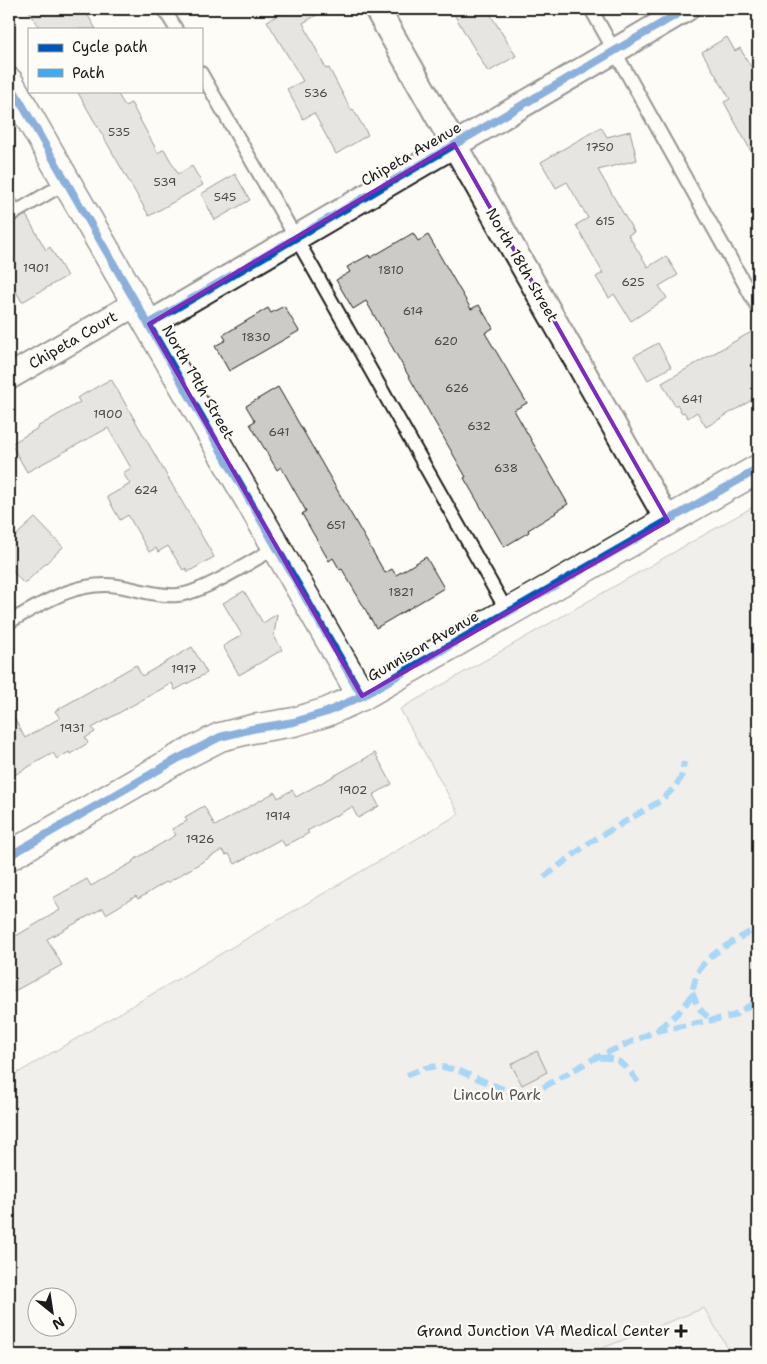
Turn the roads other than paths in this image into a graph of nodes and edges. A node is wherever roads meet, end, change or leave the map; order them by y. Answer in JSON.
{"nodes":[{"id":1,"x":164,"y":9,"type":"edge"},
{"id":2,"x":377,"y":9,"type":"edge"},
{"id":3,"x":591,"y":9,"type":"edge"},
{"id":4,"x":686,"y":9,"type":"edge"},
{"id":5,"x":175,"y":28,"type":"edge"},
{"id":6,"x":615,"y":50,"type":"junction"},
{"id":7,"x":202,"y":75,"type":"edge"},
{"id":8,"x":9,"y":82,"type":"edge"},
{"id":9,"x":454,"y":144,"type":"junction"},
{"id":10,"x":67,"y":182,"type":"junction"},
{"id":11,"x":9,"y":216,"type":"edge"},
{"id":12,"x":296,"y":238,"type":"junction"},
{"id":13,"x":758,"y":308,"type":"edge"},
{"id":14,"x":143,"y":313,"type":"junction"},
{"id":15,"x":9,"y":377,"type":"edge"},
{"id":16,"x":758,"y":469,"type":"edge"},
{"id":17,"x":668,"y":521,"type":"junction"},
{"id":18,"x":277,"y":547,"type":"junction"},
{"id":19,"x":508,"y":613,"type":"junction"},
{"id":20,"x":9,"y":622,"type":"edge"},
{"id":21,"x":362,"y":696,"type":"junction"},
{"id":22,"x":9,"y":856,"type":"edge"}],
"edges":[{"from":1,"to":5,"type":"lane"},
{"from":2,"to":9,"type":"street","name":"North 18th Street"},
{"from":3,"to":6,"type":"lane"},
{"from":4,"to":6,"type":"street","name":"Chipeta Avenue"},
{"from":6,"to":9,"type":"street","name":"Chipeta Avenue"},
{"from":6,"to":13,"type":"lane"},
{"from":7,"to":12,"type":"lane"},
{"from":8,"to":10,"type":"street","name":"North 19th Street"},
{"from":9,"to":12,"type":"street","name":"Chipeta Avenue"},
{"from":9,"to":17,"type":"street","name":"North 18th Street"},
{"from":10,"to":11,"type":"lane"},
{"from":10,"to":14,"type":"street","name":"North 19th Street"},
{"from":12,"to":14,"type":"street","name":"Chipeta Avenue"},
{"from":12,"to":19,"type":"lane"},
{"from":14,"to":15,"type":"street","name":"Chipeta Court"},
{"from":14,"to":18,"type":"street","name":"North 19th Street"},
{"from":16,"to":17,"type":"street","name":"Gunnison Avenue"},
{"from":17,"to":19,"type":"street","name":"Gunnison Avenue"},
{"from":18,"to":20,"type":"lane"},
{"from":18,"to":21,"type":"street","name":"North 19th Street"},
{"from":19,"to":21,"type":"street","name":"Gunnison Avenue"},
{"from":21,"to":22,"type":"street","name":"Gunnison Avenue"}]}
